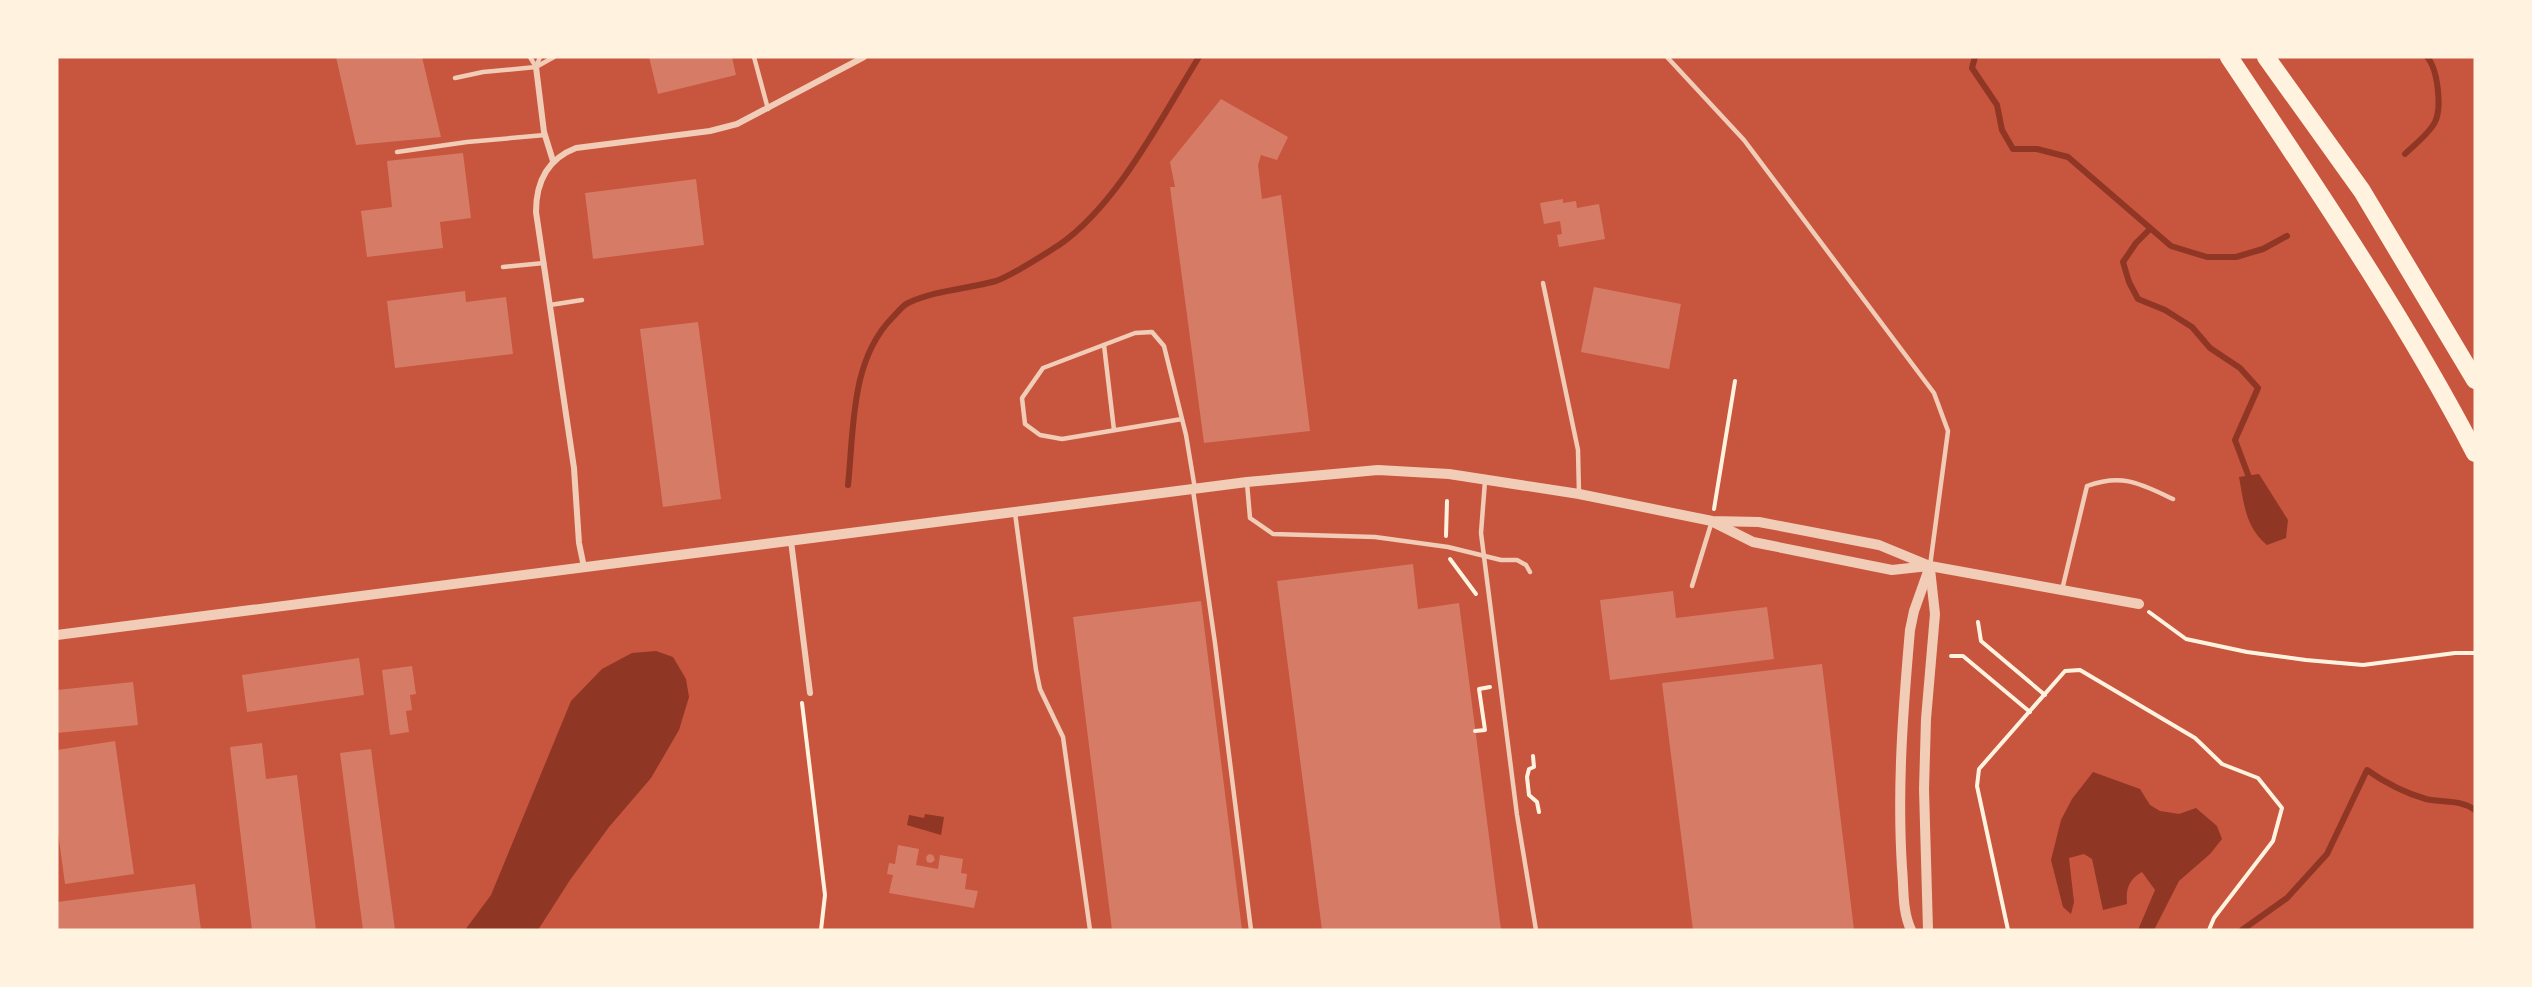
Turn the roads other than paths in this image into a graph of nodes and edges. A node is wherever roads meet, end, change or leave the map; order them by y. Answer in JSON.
{"nodes":[{"id":1,"x":530,"y":57,"type":"edge"},
{"id":2,"x":540,"y":57,"type":"edge"},
{"id":3,"x":554,"y":57,"type":"edge"},
{"id":4,"x":754,"y":57,"type":"edge"},
{"id":5,"x":864,"y":57,"type":"edge"},
{"id":6,"x":1667,"y":57,"type":"edge"},
{"id":7,"x":2229,"y":57,"type":"edge"},
{"id":8,"x":2266,"y":57,"type":"edge"},
{"id":9,"x":536,"y":67,"type":"junction"},
{"id":10,"x":455,"y":78,"type":"dead end"},
{"id":11,"x":768,"y":109,"type":"junction"},
{"id":12,"x":545,"y":135,"type":"junction"},
{"id":13,"x":397,"y":152,"type":"dead end"},
{"id":14,"x":553,"y":161,"type":"junction"},
{"id":15,"x":544,"y":262,"type":"junction"},
{"id":16,"x":502,"y":267,"type":"dead end"},
{"id":17,"x":1543,"y":283,"type":"dead end"},
{"id":18,"x":582,"y":300,"type":"dead end"},
{"id":19,"x":550,"y":305,"type":"junction"},
{"id":20,"x":1104,"y":345,"type":"junction"},
{"id":21,"x":2475,"y":380,"type":"edge"},
{"id":22,"x":1182,"y":419,"type":"junction"},
{"id":23,"x":1114,"y":430,"type":"junction"},
{"id":24,"x":2475,"y":453,"type":"edge"},
{"id":25,"x":1485,"y":479,"type":"junction"},
{"id":26,"x":1247,"y":482,"type":"junction"},
{"id":27,"x":1194,"y":489,"type":"junction"},
{"id":28,"x":1579,"y":494,"type":"junction"},
{"id":29,"x":2173,"y":499,"type":"dead end"},
{"id":30,"x":1015,"y":513,"type":"junction"},
{"id":31,"x":1712,"y":521,"type":"junction"},
{"id":32,"x":791,"y":541,"type":"junction"},
{"id":33,"x":1484,"y":555,"type":"junction"},
{"id":34,"x":1930,"y":566,"type":"junction"},
{"id":35,"x":584,"y":567,"type":"junction"},
{"id":36,"x":1530,"y":572,"type":"dead end"},
{"id":37,"x":1692,"y":586,"type":"dead end"},
{"id":38,"x":2062,"y":590,"type":"junction"},
{"id":39,"x":2139,"y":604,"type":"road end"},
{"id":40,"x":57,"y":635,"type":"edge"},
{"id":41,"x":810,"y":693,"type":"road end"},
{"id":42,"x":1090,"y":930,"type":"edge"},
{"id":43,"x":1251,"y":930,"type":"edge"},
{"id":44,"x":1536,"y":930,"type":"edge"},
{"id":45,"x":1911,"y":930,"type":"edge"},
{"id":46,"x":1928,"y":930,"type":"edge"}],
"edges":[{"from":1,"to":9,"type":"lane"},
{"from":2,"to":9,"type":"lane"},
{"from":3,"to":9,"type":"lane"},
{"from":4,"to":11,"type":"lane"},
{"from":5,"to":11,"type":"street"},
{"from":6,"to":34,"type":"lane"},
{"from":7,"to":24,"type":"highway"},
{"from":8,"to":21,"type":"highway"},
{"from":9,"to":10,"type":"lane"},
{"from":9,"to":12,"type":"street"},
{"from":11,"to":14,"type":"street"},
{"from":12,"to":13,"type":"lane"},
{"from":12,"to":14,"type":"street"},
{"from":14,"to":15,"type":"street"},
{"from":15,"to":16,"type":"lane"},
{"from":15,"to":19,"type":"street"},
{"from":17,"to":28,"type":"lane"},
{"from":18,"to":19,"type":"lane"},
{"from":19,"to":35,"type":"street"},
{"from":20,"to":22,"type":"lane"},
{"from":20,"to":23,"type":"lane"},
{"from":20,"to":23,"type":"lane"},
{"from":22,"to":23,"type":"lane"},
{"from":22,"to":27,"type":"lane"},
{"from":25,"to":26,"type":"street"},
{"from":25,"to":28,"type":"street"},
{"from":25,"to":33,"type":"lane"},
{"from":26,"to":27,"type":"street"},
{"from":26,"to":33,"type":"lane"},
{"from":27,"to":30,"type":"street"},
{"from":27,"to":43,"type":"lane"},
{"from":28,"to":31,"type":"street"},
{"from":29,"to":38,"type":"lane"},
{"from":30,"to":32,"type":"street"},
{"from":30,"to":42,"type":"lane"},
{"from":31,"to":34,"type":"street"},
{"from":31,"to":34,"type":"street"},
{"from":31,"to":37,"type":"lane"},
{"from":32,"to":35,"type":"street"},
{"from":32,"to":41,"type":"street"},
{"from":33,"to":36,"type":"lane"},
{"from":33,"to":44,"type":"lane"},
{"from":34,"to":38,"type":"street"},
{"from":34,"to":45,"type":"street"},
{"from":34,"to":46,"type":"street"},
{"from":35,"to":40,"type":"street"},
{"from":38,"to":39,"type":"street"}]}
